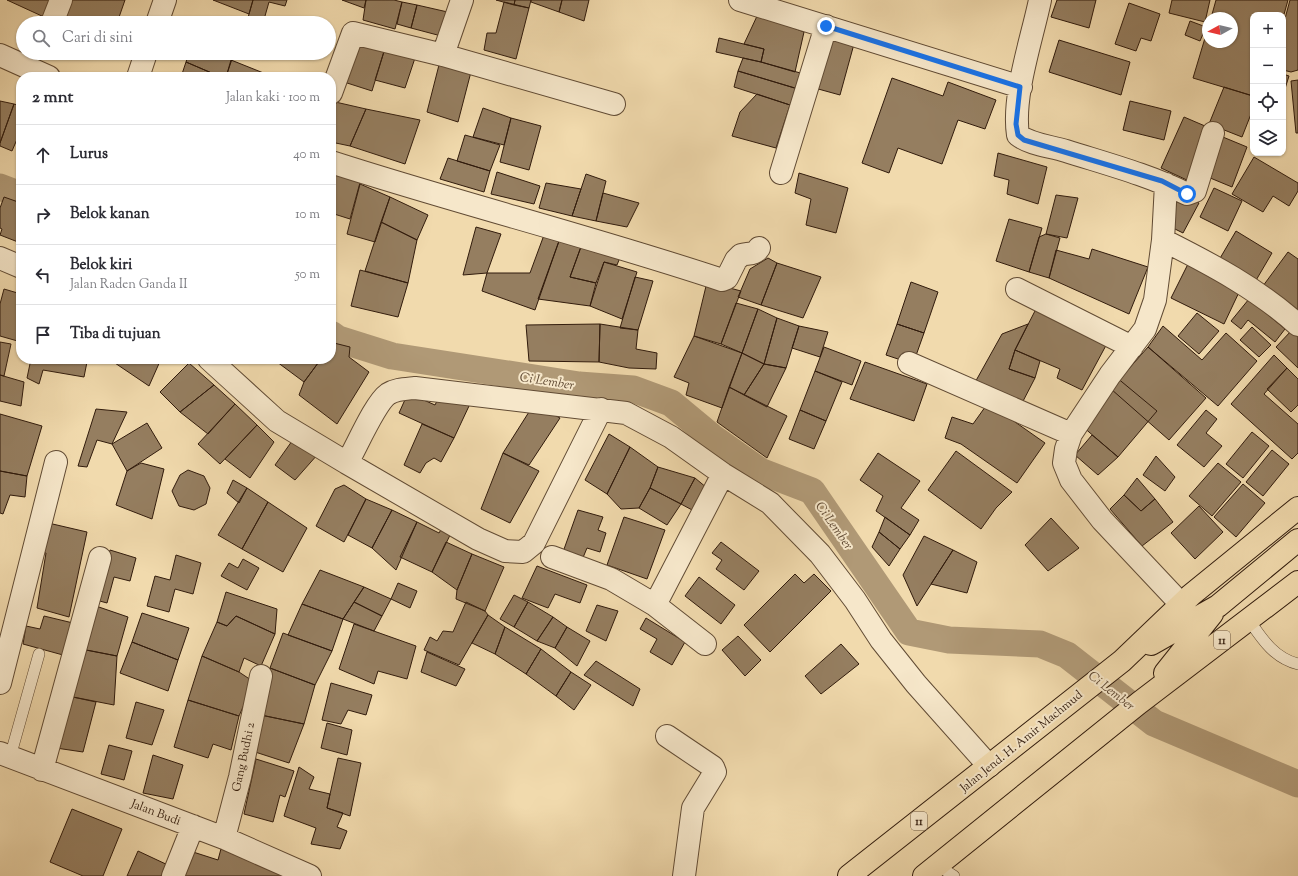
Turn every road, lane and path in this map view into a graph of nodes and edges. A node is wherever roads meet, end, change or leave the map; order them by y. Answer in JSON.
{"nodes":[{"id":1,"x":61,"y":0,"type":"edge"},
{"id":2,"x":165,"y":0,"type":"edge"},
{"id":3,"x":462,"y":0,"type":"edge"},
{"id":4,"x":740,"y":0,"type":"edge"},
{"id":5,"x":1040,"y":0,"type":"edge"},
{"id":6,"x":55,"y":16,"type":"edge"},
{"id":7,"x":159,"y":16,"type":"edge"},
{"id":8,"x":826,"y":26,"type":"junction"},
{"id":9,"x":0,"y":55,"type":"edge"},
{"id":10,"x":443,"y":55,"type":"junction"},
{"id":11,"x":144,"y":60,"type":"edge"},
{"id":12,"x":38,"y":72,"type":"edge"},
{"id":13,"x":140,"y":72,"type":"edge"},
{"id":14,"x":336,"y":79,"type":"edge"},
{"id":15,"x":1020,"y":87,"type":"junction"},
{"id":16,"x":614,"y":104,"type":"dead end"},
{"id":17,"x":1213,"y":133,"type":"dead end"},
{"id":18,"x":336,"y":164,"type":"edge"},
{"id":19,"x":781,"y":173,"type":"dead end"},
{"id":20,"x":1166,"y":184,"type":"junction"},
{"id":21,"x":1163,"y":240,"type":"junction"},
{"id":22,"x":760,"y":248,"type":"dead end"},
{"id":23,"x":0,"y":258,"type":"edge"},
{"id":24,"x":16,"y":265,"type":"edge"},
{"id":25,"x":1017,"y":289,"type":"dead end"},
{"id":26,"x":1298,"y":325,"type":"edge"},
{"id":27,"x":1132,"y":347,"type":"junction"},
{"id":28,"x":909,"y":363,"type":"dead end"},
{"id":29,"x":215,"y":364,"type":"edge"},
{"id":30,"x":600,"y":409,"type":"junction"},
{"id":31,"x":1071,"y":434,"type":"junction"},
{"id":32,"x":56,"y":462,"type":"dead end"},
{"id":33,"x":347,"y":463,"type":"junction"},
{"id":34,"x":723,"y":474,"type":"junction"},
{"id":35,"x":1298,"y":508,"type":"edge"},
{"id":36,"x":1298,"y":540,"type":"edge"},
{"id":37,"x":100,"y":558,"type":"dead end"},
{"id":38,"x":552,"y":558,"type":"dead end"},
{"id":39,"x":1298,"y":582,"type":"edge"},
{"id":40,"x":1181,"y":604,"type":"junction"},
{"id":41,"x":655,"y":605,"type":"junction"},
{"id":42,"x":1218,"y":606,"type":"junction"},
{"id":43,"x":1249,"y":620,"type":"junction"},
{"id":44,"x":705,"y":644,"type":"dead end"},
{"id":45,"x":39,"y":654,"type":"dead end"},
{"id":46,"x":1117,"y":664,"type":"junction"},
{"id":47,"x":1298,"y":664,"type":"edge"},
{"id":48,"x":261,"y":676,"type":"dead end"},
{"id":49,"x":0,"y":683,"type":"edge"},
{"id":50,"x":1143,"y":700,"type":"junction"},
{"id":51,"x":667,"y":736,"type":"dead end"},
{"id":52,"x":5,"y":755,"type":"edge"},
{"id":53,"x":989,"y":766,"type":"junction"},
{"id":54,"x":42,"y":770,"type":"junction"},
{"id":55,"x":193,"y":826,"type":"junction"},
{"id":56,"x":224,"y":838,"type":"junction"},
{"id":57,"x":938,"y":872,"type":"edge"},
{"id":58,"x":172,"y":876,"type":"edge"},
{"id":59,"x":310,"y":876,"type":"edge"},
{"id":60,"x":684,"y":876,"type":"edge"},
{"id":61,"x":849,"y":876,"type":"edge"}],
"edges":[{"from":1,"to":6,"type":"street"},
{"from":2,"to":7,"type":"street"},
{"from":3,"to":10,"type":"street"},
{"from":4,"to":8,"type":"street"},
{"from":5,"to":15,"type":"street"},
{"from":8,"to":15,"type":"street"},
{"from":8,"to":19,"type":"street"},
{"from":9,"to":12,"type":"street"},
{"from":10,"to":14,"type":"street"},
{"from":10,"to":16,"type":"street"},
{"from":11,"to":13,"type":"street"},
{"from":15,"to":20,"type":"street"},
{"from":17,"to":20,"type":"street"},
{"from":18,"to":22,"type":"street"},
{"from":20,"to":21,"type":"street"},
{"from":21,"to":26,"type":"street"},
{"from":21,"to":27,"type":"street"},
{"from":23,"to":24,"type":"street"},
{"from":25,"to":27,"type":"street"},
{"from":27,"to":31,"type":"street"},
{"from":28,"to":31,"type":"street"},
{"from":29,"to":33,"type":"street"},
{"from":30,"to":33,"type":"street"},
{"from":30,"to":33,"type":"street"},
{"from":30,"to":34,"type":"street"},
{"from":31,"to":40,"type":"street"},
{"from":32,"to":49,"type":"street"},
{"from":34,"to":41,"type":"street"},
{"from":34,"to":53,"type":"street"},
{"from":35,"to":40,"type":"highway","name":"Jalan Jend. H. Amir Machmud","number":"11"},
{"from":36,"to":42,"type":"highway","number":"11"},
{"from":37,"to":54,"type":"street"},
{"from":38,"to":41,"type":"street"},
{"from":39,"to":43,"type":"highway","number":"11"},
{"from":40,"to":46,"type":"highway","name":"Jalan Jend. H. Amir Machmud","number":"11"},
{"from":41,"to":44,"type":"street"},
{"from":42,"to":46,"type":"highway","number":"11"},
{"from":42,"to":50,"type":"highway","number":"11"},
{"from":43,"to":47,"type":"lane"},
{"from":43,"to":50,"type":"highway","number":"11"},
{"from":45,"to":52,"type":"lane"},
{"from":46,"to":53,"type":"highway","name":"Jalan Jend. H. Amir Machmud","number":"11"},
{"from":48,"to":56,"type":"street","name":"Gang Budhi 2"},
{"from":50,"to":57,"type":"highway","number":"11"},
{"from":51,"to":60,"type":"street"},
{"from":52,"to":54,"type":"street","name":"Jalan Budi"},
{"from":53,"to":61,"type":"highway","name":"Jalan Jend. H. Amir Machmud","number":"11"},
{"from":54,"to":55,"type":"street","name":"Jalan Budi"},
{"from":55,"to":56,"type":"street","name":"Jalan Budi"},
{"from":55,"to":58,"type":"street"},
{"from":56,"to":59,"type":"street","name":"Jalan Budi"}]}
